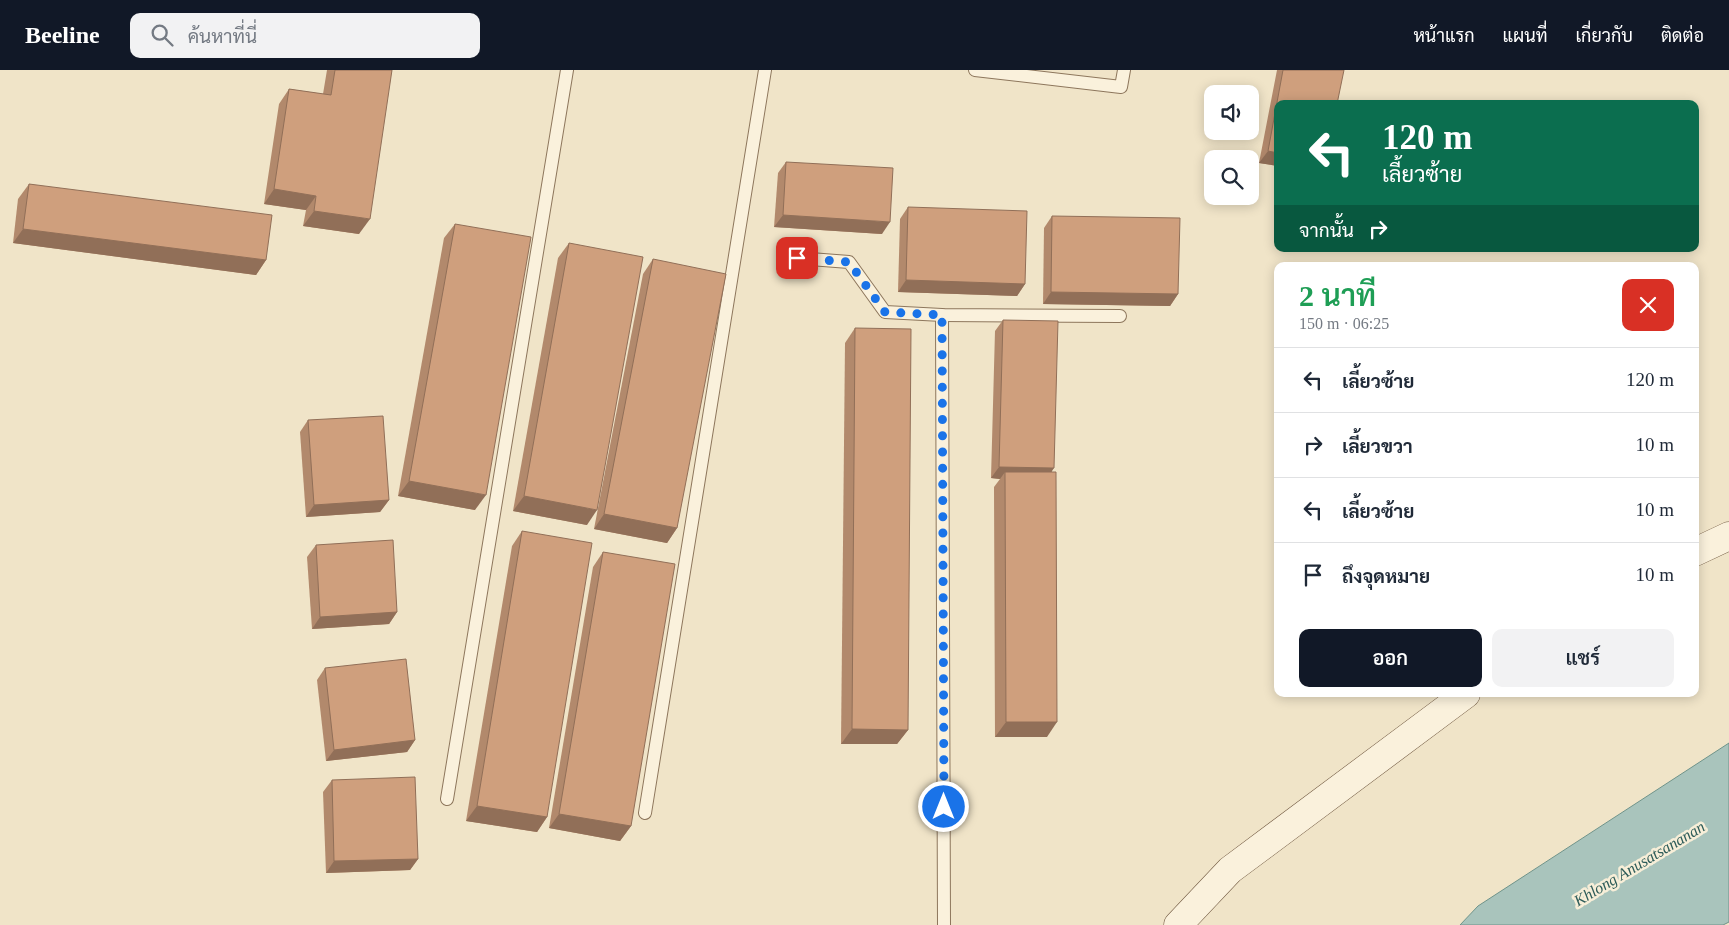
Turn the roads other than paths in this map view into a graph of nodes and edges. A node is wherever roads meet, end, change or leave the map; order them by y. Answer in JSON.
{"nodes":[{"id":1,"x":567,"y":70,"type":"edge"},
{"id":2,"x":765,"y":70,"type":"edge"},
{"id":3,"x":975,"y":70,"type":"edge"},
{"id":4,"x":1124,"y":70,"type":"edge"},
{"id":5,"x":797,"y":258,"type":"dead end"},
{"id":6,"x":942,"y":315,"type":"junction"},
{"id":7,"x":1120,"y":316,"type":"dead end"},
{"id":8,"x":1729,"y":536,"type":"edge"},
{"id":9,"x":1699,"y":550,"type":"edge"},
{"id":10,"x":1462,"y":697,"type":"edge"},
{"id":11,"x":447,"y":799,"type":"dead end"},
{"id":12,"x":645,"y":813,"type":"dead end"},
{"id":13,"x":944,"y":925,"type":"edge"},
{"id":14,"x":1178,"y":925,"type":"edge"}],
"edges":[{"from":1,"to":11,"type":"lane"},
{"from":2,"to":12,"type":"lane"},
{"from":3,"to":4,"type":"lane"},
{"from":5,"to":6,"type":"lane"},
{"from":6,"to":7,"type":"lane"},
{"from":6,"to":13,"type":"lane"},
{"from":8,"to":9,"type":"main road"},
{"from":10,"to":14,"type":"main road"}]}
